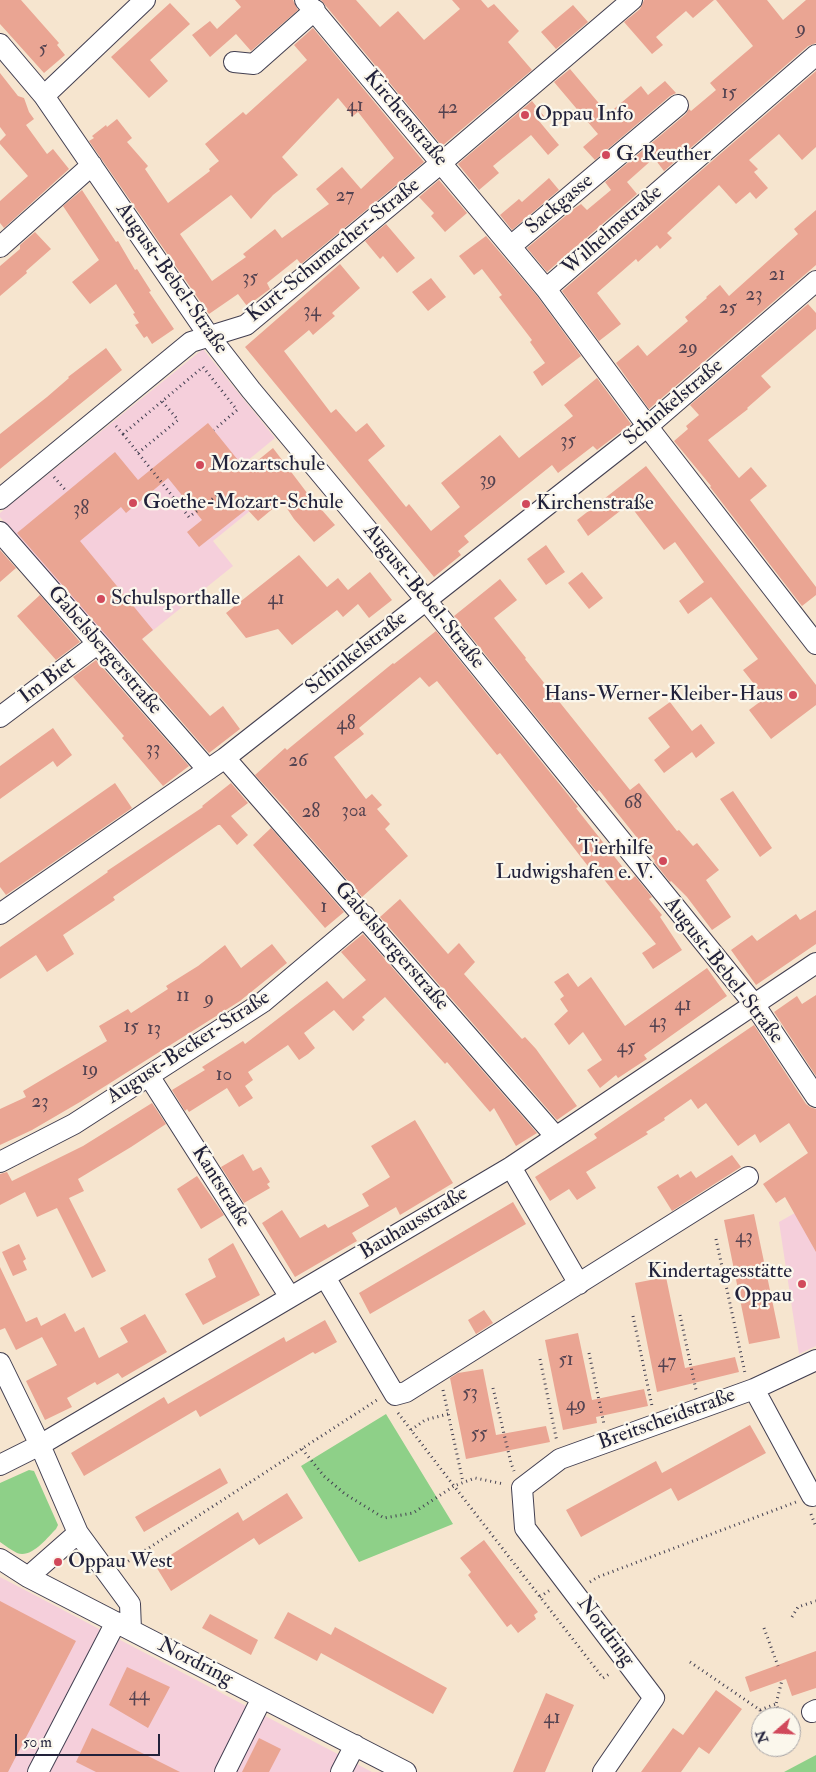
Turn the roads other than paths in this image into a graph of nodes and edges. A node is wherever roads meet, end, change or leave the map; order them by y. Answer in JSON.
{"nodes":[{"id":1,"x":144,"y":0,"type":"edge"},
{"id":2,"x":632,"y":0,"type":"edge"},
{"id":3,"x":310,"y":5,"type":"edge"},
{"id":4,"x":0,"y":44,"type":"edge"},
{"id":5,"x":816,"y":55,"type":"edge"},
{"id":6,"x":234,"y":62,"type":"dead end"},
{"id":7,"x":44,"y":96,"type":"junction"},
{"id":8,"x":678,"y":105,"type":"dead end"},
{"id":9,"x":441,"y":163,"type":"junction"},
{"id":10,"x":92,"y":164,"type":"junction"},
{"id":11,"x":511,"y":246,"type":"junction"},
{"id":12,"x":0,"y":247,"type":"edge"},
{"id":13,"x":816,"y":281,"type":"edge"},
{"id":14,"x":546,"y":289,"type":"junction"},
{"id":15,"x":209,"y":336,"type":"junction"},
{"id":16,"x":648,"y":426,"type":"junction"},
{"id":17,"x":0,"y":499,"type":"edge"},
{"id":18,"x":0,"y":532,"type":"edge"},
{"id":19,"x":426,"y":600,"type":"junction"},
{"id":20,"x":813,"y":633,"type":"edge"},
{"id":21,"x":97,"y":644,"type":"junction"},
{"id":22,"x":0,"y":717,"type":"edge"},
{"id":23,"x":225,"y":758,"type":"junction"},
{"id":24,"x":208,"y":770,"type":"junction"},
{"id":25,"x":0,"y":914,"type":"edge"},
{"id":26,"x":365,"y":916,"type":"junction"},
{"id":27,"x":816,"y":963,"type":"edge"},
{"id":28,"x":754,"y":1004,"type":"junction"},
{"id":29,"x":149,"y":1076,"type":"junction"},
{"id":30,"x":816,"y":1097,"type":"edge"},
{"id":31,"x":556,"y":1137,"type":"junction"},
{"id":32,"x":0,"y":1162,"type":"edge"},
{"id":33,"x":511,"y":1167,"type":"junction"},
{"id":34,"x":748,"y":1177,"type":"dead end"},
{"id":35,"x":325,"y":1277,"type":"junction"},
{"id":36,"x":578,"y":1284,"type":"junction"},
{"id":37,"x":290,"y":1297,"type":"junction"},
{"id":38,"x":816,"y":1360,"type":"edge"},
{"id":39,"x":0,"y":1363,"type":"edge"},
{"id":40,"x":751,"y":1390,"type":"junction"},
{"id":41,"x":40,"y":1445,"type":"junction"},
{"id":42,"x":0,"y":1465,"type":"edge"},
{"id":43,"x":522,"y":1488,"type":"joint"},
{"id":44,"x":812,"y":1496,"type":"road end"},
{"id":45,"x":78,"y":1532,"type":"junction"},
{"id":46,"x":0,"y":1559,"type":"edge"},
{"id":47,"x":28,"y":1577,"type":"junction"},
{"id":48,"x":123,"y":1626,"type":"junction"},
{"id":49,"x":262,"y":1698,"type":"junction"},
{"id":50,"x":355,"y":1746,"type":"junction"},
{"id":51,"x":38,"y":1772,"type":"edge"},
{"id":52,"x":225,"y":1772,"type":"edge"},
{"id":53,"x":341,"y":1772,"type":"edge"},
{"id":54,"x":406,"y":1772,"type":"edge"},
{"id":55,"x":603,"y":1772,"type":"edge"}],
"edges":[{"from":1,"to":7,"type":"street"},
{"from":2,"to":9,"type":"street","name":"Kurt-Schumacher-Straße"},
{"from":3,"to":6,"type":"street"},
{"from":3,"to":9,"type":"street","name":"Kirchenstraße"},
{"from":4,"to":7,"type":"street","name":"August-Bebel-Straße"},
{"from":5,"to":14,"type":"street","name":"Wilhelmstraße"},
{"from":7,"to":10,"type":"street","name":"August-Bebel-Straße"},
{"from":8,"to":11,"type":"street","name":"Sackgasse"},
{"from":9,"to":11,"type":"street","name":"Kirchenstraße"},
{"from":9,"to":15,"type":"street","name":"Kurt-Schumacher-Straße"},
{"from":10,"to":12,"type":"street"},
{"from":10,"to":15,"type":"street","name":"August-Bebel-Straße"},
{"from":11,"to":14,"type":"street","name":"Kirchenstraße"},
{"from":13,"to":16,"type":"street","name":"Schinkelstraße"},
{"from":14,"to":16,"type":"street","name":"Kirchenstraße"},
{"from":15,"to":17,"type":"street","name":"Kurt-Schumacher-Straße"},
{"from":15,"to":19,"type":"street","name":"August-Bebel-Straße"},
{"from":16,"to":19,"type":"street","name":"Schinkelstraße"},
{"from":16,"to":20,"type":"street","name":"Kirchenstraße"},
{"from":18,"to":21,"type":"street","name":"Gabelsbergerstraße"},
{"from":19,"to":23,"type":"street","name":"Schinkelstraße"},
{"from":19,"to":28,"type":"street","name":"August-Bebel-Straße"},
{"from":21,"to":22,"type":"street","name":"Im Biet"},
{"from":21,"to":24,"type":"street","name":"Gabelsbergerstraße"},
{"from":23,"to":24,"type":"street","name":"Schinkelstraße"},
{"from":23,"to":26,"type":"street","name":"Gabelsbergerstraße"},
{"from":24,"to":25,"type":"street","name":"Schinkelstraße"},
{"from":26,"to":29,"type":"street","name":"August-Becker-Straße"},
{"from":26,"to":31,"type":"street","name":"Gabelsbergerstraße"},
{"from":27,"to":28,"type":"street","name":"Bauhausstraße"},
{"from":28,"to":30,"type":"street","name":"August-Bebel-Straße"},
{"from":28,"to":31,"type":"street","name":"Bauhausstraße"},
{"from":29,"to":32,"type":"street","name":"August-Becker-Straße"},
{"from":29,"to":37,"type":"street","name":"Kantstraße"},
{"from":31,"to":33,"type":"street","name":"Bauhausstraße"},
{"from":33,"to":35,"type":"street","name":"Bauhausstraße"},
{"from":33,"to":36,"type":"street"},
{"from":34,"to":36,"type":"street"},
{"from":35,"to":36,"type":"street"},
{"from":35,"to":37,"type":"street","name":"Bauhausstraße"},
{"from":37,"to":41,"type":"street","name":"Bauhausstraße"},
{"from":38,"to":40,"type":"street","name":"Breitscheidstraße"},
{"from":39,"to":41,"type":"street"},
{"from":40,"to":43,"type":"street","name":"Breitscheidstraße"},
{"from":40,"to":44,"type":"street"},
{"from":41,"to":42,"type":"street","name":"Bauhausstraße"},
{"from":41,"to":45,"type":"street"},
{"from":43,"to":55,"type":"street","name":"Nordring"},
{"from":45,"to":47,"type":"street"},
{"from":45,"to":48,"type":"street"},
{"from":46,"to":47,"type":"street","name":"Nordring"},
{"from":47,"to":48,"type":"street","name":"Nordring"},
{"from":48,"to":49,"type":"street","name":"Nordring"},
{"from":48,"to":51,"type":"street"},
{"from":49,"to":50,"type":"street","name":"Nordring"},
{"from":49,"to":52,"type":"street"},
{"from":50,"to":53,"type":"street"},
{"from":50,"to":54,"type":"street","name":"Nordring"}]}
